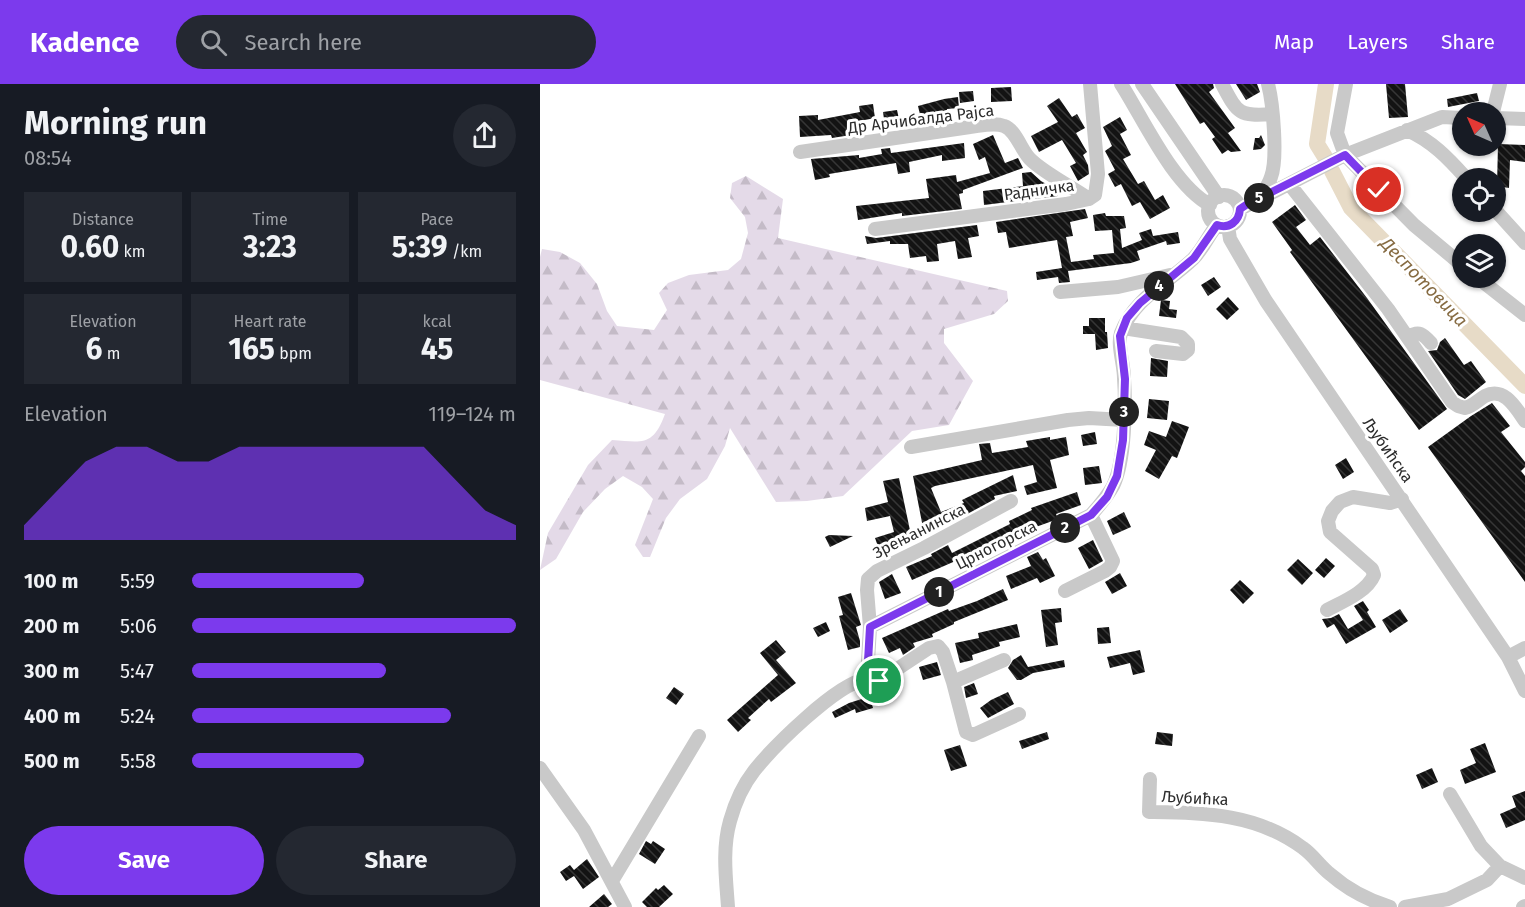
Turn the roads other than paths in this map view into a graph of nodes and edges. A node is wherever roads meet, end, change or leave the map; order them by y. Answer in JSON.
{"nodes":[{"id":1,"x":1090,"y":84,"type":"edge"},
{"id":2,"x":1121,"y":84,"type":"edge"},
{"id":3,"x":1142,"y":84,"type":"edge"},
{"id":4,"x":1222,"y":84,"type":"edge"},
{"id":5,"x":1268,"y":84,"type":"edge"},
{"id":6,"x":1346,"y":84,"type":"edge"},
{"id":7,"x":1500,"y":84,"type":"edge"},
{"id":8,"x":1496,"y":102,"type":"edge"},
{"id":9,"x":1272,"y":114,"type":"junction"},
{"id":10,"x":1452,"y":118,"type":"edge"},
{"id":11,"x":1506,"y":118,"type":"edge"},
{"id":12,"x":1525,"y":119,"type":"edge"},
{"id":13,"x":1407,"y":130,"type":"junction"},
{"id":14,"x":800,"y":152,"type":"dead end"},
{"id":15,"x":1345,"y":155,"type":"junction"},
{"id":16,"x":1457,"y":168,"type":"edge"},
{"id":17,"x":1290,"y":184,"type":"junction"},
{"id":18,"x":1260,"y":198,"type":"junction"},
{"id":19,"x":1089,"y":199,"type":"junction"},
{"id":20,"x":1214,"y":201,"type":"junction"},
{"id":21,"x":1240,"y":209,"type":"junction"},
{"id":22,"x":1506,"y":222,"type":"edge"},
{"id":23,"x":1223,"y":226,"type":"junction"},
{"id":24,"x":875,"y":229,"type":"dead end"},
{"id":25,"x":1525,"y":243,"type":"edge"},
{"id":26,"x":1452,"y":257,"type":"edge"},
{"id":27,"x":1172,"y":275,"type":"junction"},
{"id":28,"x":1491,"y":288,"type":"edge"},
{"id":29,"x":1060,"y":292,"type":"dead end"},
{"id":30,"x":1525,"y":315,"type":"edge"},
{"id":31,"x":1124,"y":328,"type":"junction"},
{"id":32,"x":1408,"y":337,"type":"junction"},
{"id":33,"x":1431,"y":343,"type":"dead end"},
{"id":34,"x":1156,"y":351,"type":"dead end"},
{"id":35,"x":1124,"y":420,"type":"junction"},
{"id":36,"x":1525,"y":421,"type":"edge"},
{"id":37,"x":911,"y":447,"type":"dead end"},
{"id":38,"x":1402,"y":499,"type":"junction"},
{"id":39,"x":1011,"y":501,"type":"dead end"},
{"id":40,"x":1091,"y":515,"type":"junction"},
{"id":41,"x":1065,"y":591,"type":"dead end"},
{"id":42,"x":1327,"y":610,"type":"dead end"},
{"id":43,"x":870,"y":627,"type":"junction"},
{"id":44,"x":1525,"y":648,"type":"edge"},
{"id":45,"x":1508,"y":657,"type":"junction"},
{"id":46,"x":1004,"y":660,"type":"dead end"},
{"id":47,"x":867,"y":678,"type":"junction"},
{"id":48,"x":953,"y":682,"type":"junction"},
{"id":49,"x":1525,"y":691,"type":"edge"},
{"id":50,"x":1019,"y":714,"type":"dead end"},
{"id":51,"x":699,"y":736,"type":"dead end"},
{"id":52,"x":540,"y":768,"type":"edge"},
{"id":53,"x":1150,"y":779,"type":"dead end"},
{"id":54,"x":1450,"y":794,"type":"dead end"},
{"id":55,"x":1500,"y":866,"type":"junction"},
{"id":56,"x":1525,"y":878,"type":"edge"},
{"id":57,"x":612,"y":881,"type":"junction"},
{"id":58,"x":625,"y":907,"type":"edge"},
{"id":59,"x":728,"y":907,"type":"edge"},
{"id":60,"x":1390,"y":907,"type":"edge"},
{"id":61,"x":1405,"y":907,"type":"edge"}],
"edges":[{"from":1,"to":19,"type":"street","name":"Радничка"},
{"from":2,"to":20,"type":"street"},
{"from":3,"to":20,"type":"street"},
{"from":4,"to":9,"type":"street"},
{"from":5,"to":9,"type":"street"},
{"from":6,"to":15,"type":"street"},
{"from":7,"to":8,"type":"street"},
{"from":9,"to":18,"type":"street"},
{"from":10,"to":13,"type":"street"},
{"from":11,"to":12,"type":"street"},
{"from":13,"to":15,"type":"street"},
{"from":13,"to":16,"type":"street"},
{"from":14,"to":19,"type":"street","name":"Др Арчибалда Рајса"},
{"from":15,"to":17,"type":"street"},
{"from":15,"to":26,"type":"street"},
{"from":17,"to":18,"type":"street"},
{"from":17,"to":32,"type":"street"},
{"from":18,"to":21,"type":"street"},
{"from":19,"to":24,"type":"street","name":"Радничка"},
{"from":20,"to":21,"type":"street"},
{"from":20,"to":23,"type":"street"},
{"from":21,"to":23,"type":"street"},
{"from":22,"to":25,"type":"street"},
{"from":23,"to":27,"type":"street","name":"Црногорска"},
{"from":23,"to":38,"type":"street","name":"Љубићска"},
{"from":27,"to":29,"type":"street"},
{"from":27,"to":31,"type":"street","name":"Црногорска"},
{"from":28,"to":30,"type":"street"},
{"from":31,"to":34,"type":"street"},
{"from":31,"to":35,"type":"street","name":"Црногорска"},
{"from":32,"to":33,"type":"street"},
{"from":32,"to":36,"type":"street"},
{"from":35,"to":37,"type":"street"},
{"from":35,"to":40,"type":"street","name":"Црногорска"},
{"from":38,"to":42,"type":"street"},
{"from":38,"to":45,"type":"street","name":"Љубићска"},
{"from":39,"to":43,"type":"street","name":"Зрењанинска"},
{"from":40,"to":41,"type":"street"},
{"from":40,"to":43,"type":"street","name":"Црногорска"},
{"from":43,"to":47,"type":"street","name":"Зрењанинска"},
{"from":44,"to":45,"type":"street"},
{"from":45,"to":49,"type":"street","name":"Љубићска"},
{"from":46,"to":48,"type":"street"},
{"from":47,"to":48,"type":"street"},
{"from":47,"to":59,"type":"street"},
{"from":48,"to":50,"type":"street"},
{"from":51,"to":57,"type":"street"},
{"from":52,"to":57,"type":"street"},
{"from":53,"to":60,"type":"street","name":"Љубићка"},
{"from":54,"to":55,"type":"street"},
{"from":55,"to":56,"type":"street"},
{"from":55,"to":61,"type":"street"},
{"from":57,"to":58,"type":"street"}]}
